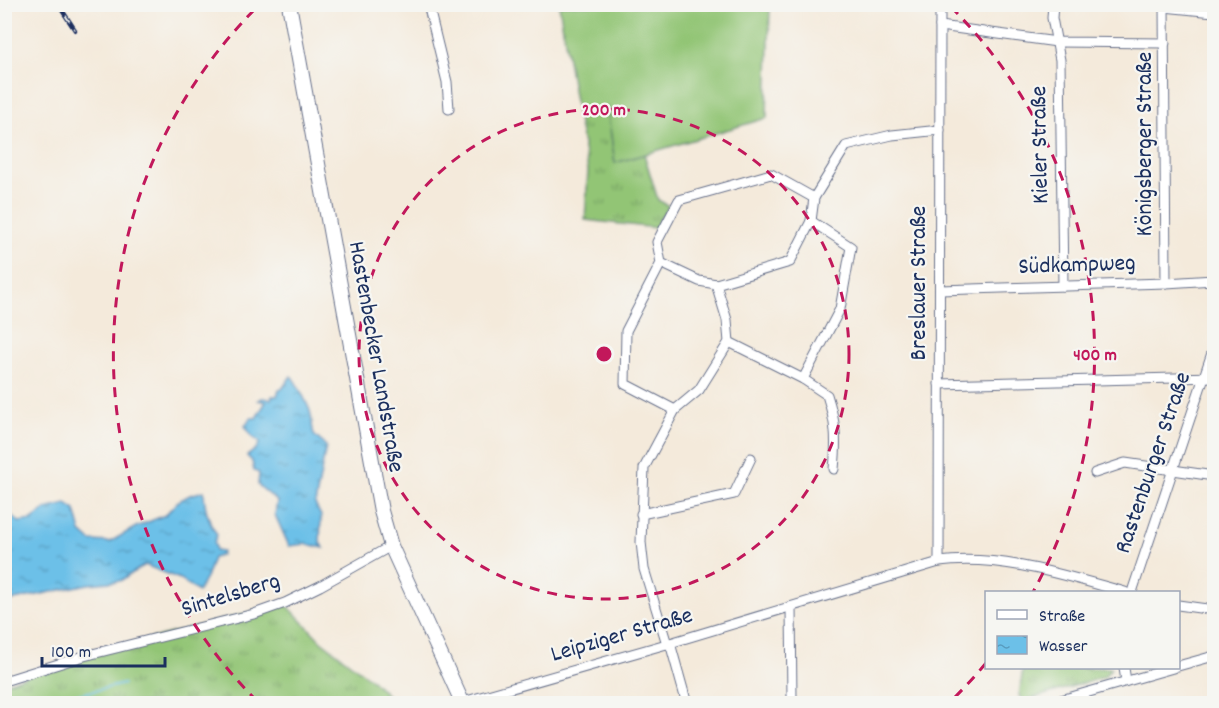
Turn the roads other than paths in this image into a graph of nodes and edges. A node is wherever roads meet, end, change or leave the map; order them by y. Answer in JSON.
{"nodes":[{"id":1,"x":289,"y":4,"type":"edge"},
{"id":2,"x":428,"y":4,"type":"edge"},
{"id":3,"x":940,"y":4,"type":"edge"},
{"id":4,"x":1053,"y":4,"type":"edge"},
{"id":5,"x":1164,"y":6,"type":"edge"},
{"id":6,"x":1215,"y":12,"type":"edge"},
{"id":7,"x":940,"y":26,"type":"junction"},
{"id":8,"x":1057,"y":42,"type":"junction"},
{"id":9,"x":1165,"y":43,"type":"junction"},
{"id":10,"x":449,"y":109,"type":"dead end"},
{"id":11,"x":940,"y":130,"type":"junction"},
{"id":12,"x":814,"y":198,"type":"junction"},
{"id":13,"x":811,"y":221,"type":"junction"},
{"id":14,"x":661,"y":263,"type":"junction"},
{"id":15,"x":1215,"y":280,"type":"edge"},
{"id":16,"x":1166,"y":283,"type":"junction"},
{"id":17,"x":716,"y":284,"type":"junction"},
{"id":18,"x":1063,"y":286,"type":"junction"},
{"id":19,"x":940,"y":290,"type":"junction"},
{"id":20,"x":729,"y":342,"type":"junction"},
{"id":21,"x":1215,"y":347,"type":"edge"},
{"id":22,"x":1204,"y":376,"type":"junction"},
{"id":23,"x":1215,"y":377,"type":"edge"},
{"id":24,"x":802,"y":379,"type":"junction"},
{"id":25,"x":939,"y":384,"type":"junction"},
{"id":26,"x":675,"y":410,"type":"junction"},
{"id":27,"x":751,"y":458,"type":"dead end"},
{"id":28,"x":834,"y":469,"type":"dead end"},
{"id":29,"x":1172,"y":470,"type":"junction"},
{"id":30,"x":1095,"y":473,"type":"dead end"},
{"id":31,"x":1215,"y":476,"type":"edge"},
{"id":32,"x":641,"y":514,"type":"junction"},
{"id":33,"x":391,"y":546,"type":"junction"},
{"id":34,"x":939,"y":562,"type":"junction"},
{"id":35,"x":1121,"y":591,"type":"edge"},
{"id":36,"x":1132,"y":591,"type":"edge"},
{"id":37,"x":1180,"y":605,"type":"edge"},
{"id":38,"x":791,"y":606,"type":"junction"},
{"id":39,"x":1215,"y":610,"type":"edge"},
{"id":40,"x":669,"y":643,"type":"junction"},
{"id":41,"x":1215,"y":656,"type":"edge"},
{"id":42,"x":1180,"y":666,"type":"edge"},
{"id":43,"x":1124,"y":669,"type":"edge"},
{"id":44,"x":1169,"y":669,"type":"edge"},
{"id":45,"x":4,"y":681,"type":"edge"},
{"id":46,"x":1126,"y":681,"type":"junction"},
{"id":47,"x":792,"y":699,"type":"dead end"},
{"id":48,"x":463,"y":703,"type":"edge"},
{"id":49,"x":687,"y":704,"type":"edge"},
{"id":50,"x":1047,"y":704,"type":"edge"}],
"edges":[{"from":1,"to":33,"type":"main road","name":"Hastenbecker Landstraße"},
{"from":2,"to":10,"type":"street"},
{"from":3,"to":7,"type":"street","name":"Breslauer Straße"},
{"from":4,"to":8,"type":"street","name":"Kieler Straße"},
{"from":5,"to":6,"type":"street"},
{"from":5,"to":9,"type":"street","name":"Königsberger Straße"},
{"from":7,"to":8,"type":"street"},
{"from":7,"to":11,"type":"street","name":"Breslauer Straße"},
{"from":8,"to":9,"type":"street"},
{"from":8,"to":18,"type":"street","name":"Kieler Straße"},
{"from":9,"to":16,"type":"street","name":"Königsberger Straße"},
{"from":11,"to":12,"type":"street"},
{"from":11,"to":19,"type":"street","name":"Breslauer Straße"},
{"from":12,"to":13,"type":"street"},
{"from":12,"to":14,"type":"street"},
{"from":13,"to":17,"type":"street"},
{"from":13,"to":24,"type":"street"},
{"from":14,"to":17,"type":"street"},
{"from":14,"to":26,"type":"street"},
{"from":15,"to":16,"type":"street","name":"Südkampweg"},
{"from":16,"to":18,"type":"street","name":"Südkampweg"},
{"from":17,"to":20,"type":"street"},
{"from":18,"to":19,"type":"street","name":"Südkampweg"},
{"from":19,"to":25,"type":"street","name":"Breslauer Straße"},
{"from":20,"to":24,"type":"street"},
{"from":20,"to":26,"type":"street"},
{"from":21,"to":22,"type":"street","name":"Rastenburger Straße"},
{"from":22,"to":23,"type":"street"},
{"from":22,"to":25,"type":"street"},
{"from":22,"to":29,"type":"street","name":"Rastenburger Straße"},
{"from":24,"to":28,"type":"street"},
{"from":25,"to":34,"type":"street","name":"Breslauer Straße"},
{"from":26,"to":32,"type":"street"},
{"from":27,"to":32,"type":"street"},
{"from":29,"to":30,"type":"street"},
{"from":29,"to":31,"type":"street"},
{"from":29,"to":36,"type":"street","name":"Rastenburger Straße"},
{"from":32,"to":40,"type":"street"},
{"from":33,"to":45,"type":"street","name":"Sintelsberg"},
{"from":33,"to":48,"type":"main road","name":"Hastenbecker Landstraße"},
{"from":34,"to":35,"type":"street","name":"Leipziger Straße"},
{"from":34,"to":38,"type":"street","name":"Leipziger Straße"},
{"from":37,"to":39,"type":"street"},
{"from":38,"to":40,"type":"street","name":"Leipziger Straße"},
{"from":38,"to":47,"type":"street"},
{"from":40,"to":48,"type":"street","name":"Leipziger Straße"},
{"from":40,"to":49,"type":"street"},
{"from":41,"to":42,"type":"street"},
{"from":43,"to":46,"type":"street"},
{"from":44,"to":46,"type":"street"},
{"from":46,"to":50,"type":"street"}]}
